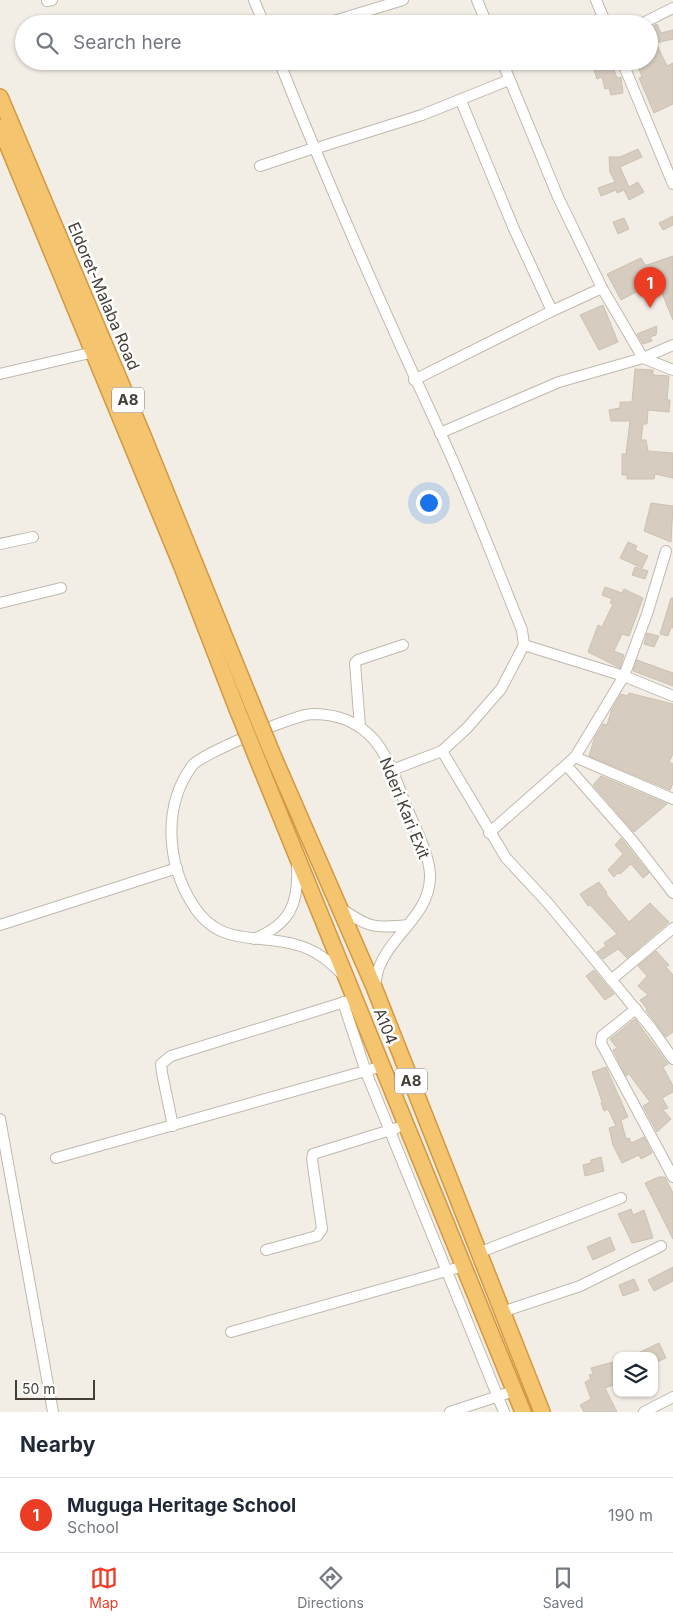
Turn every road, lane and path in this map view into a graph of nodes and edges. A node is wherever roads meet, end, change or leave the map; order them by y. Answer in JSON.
{"nodes":[{"id":1,"x":254,"y":0,"type":"edge"},
{"id":2,"x":403,"y":0,"type":"edge"},
{"id":3,"x":477,"y":0,"type":"edge"},
{"id":4,"x":596,"y":0,"type":"edge"},
{"id":5,"x":673,"y":8,"type":"edge"},
{"id":6,"x":260,"y":15,"type":"edge"},
{"id":7,"x":354,"y":15,"type":"edge"},
{"id":8,"x":483,"y":15,"type":"edge"},
{"id":9,"x":602,"y":15,"type":"edge"},
{"id":10,"x":658,"y":16,"type":"edge"},
{"id":11,"x":283,"y":70,"type":"edge"},
{"id":12,"x":505,"y":70,"type":"edge"},
{"id":13,"x":626,"y":70,"type":"edge"},
{"id":14,"x":509,"y":80,"type":"junction"},
{"id":15,"x":0,"y":97,"type":"edge"},
{"id":16,"x":460,"y":101,"type":"junction"},
{"id":17,"x":0,"y":127,"type":"edge"},
{"id":18,"x":314,"y":149,"type":"junction"},
{"id":19,"x":260,"y":166,"type":"dead end"},
{"id":20,"x":673,"y":184,"type":"edge"},
{"id":21,"x":602,"y":288,"type":"junction"},
{"id":22,"x":552,"y":312,"type":"junction"},
{"id":23,"x":673,"y":344,"type":"edge"},
{"id":24,"x":94,"y":352,"type":"junction"},
{"id":25,"x":643,"y":358,"type":"junction"},
{"id":26,"x":673,"y":370,"type":"edge"},
{"id":27,"x":0,"y":374,"type":"edge"},
{"id":28,"x":414,"y":380,"type":"junction"},
{"id":29,"x":440,"y":432,"type":"junction"},
{"id":30,"x":33,"y":537,"type":"dead end"},
{"id":31,"x":0,"y":544,"type":"edge"},
{"id":32,"x":666,"y":551,"type":"dead end"},
{"id":33,"x":61,"y":588,"type":"dead end"},
{"id":34,"x":0,"y":603,"type":"edge"},
{"id":35,"x":524,"y":644,"type":"junction"},
{"id":36,"x":403,"y":645,"type":"dead end"},
{"id":37,"x":624,"y":676,"type":"junction"},
{"id":38,"x":673,"y":696,"type":"edge"},
{"id":39,"x":360,"y":727,"type":"junction"},
{"id":40,"x":442,"y":751,"type":"junction"},
{"id":41,"x":575,"y":757,"type":"junction"},
{"id":42,"x":258,"y":761,"type":"joint"},
{"id":43,"x":568,"y":766,"type":"junction"},
{"id":44,"x":392,"y":770,"type":"junction"},
{"id":45,"x":673,"y":799,"type":"edge"},
{"id":46,"x":489,"y":833,"type":"junction"},
{"id":47,"x":296,"y":854,"type":"junction"},
{"id":48,"x":177,"y":868,"type":"junction"},
{"id":49,"x":673,"y":893,"type":"edge"},
{"id":50,"x":338,"y":906,"type":"junction"},
{"id":51,"x":0,"y":925,"type":"edge"},
{"id":52,"x":408,"y":925,"type":"junction"},
{"id":53,"x":673,"y":928,"type":"edge"},
{"id":54,"x":253,"y":939,"type":"junction"},
{"id":55,"x":611,"y":980,"type":"junction"},
{"id":56,"x":349,"y":981,"type":"junction"},
{"id":57,"x":374,"y":987,"type":"junction"},
{"id":58,"x":349,"y":1000,"type":"junction"},
{"id":59,"x":636,"y":1010,"type":"junction"},
{"id":60,"x":673,"y":1059,"type":"edge"},
{"id":61,"x":383,"y":1066,"type":"junction"},
{"id":62,"x":366,"y":1072,"type":"junction"},
{"id":63,"x":0,"y":1119,"type":"edge"},
{"id":64,"x":407,"y":1124,"type":"junction"},
{"id":65,"x":173,"y":1126,"type":"junction"},
{"id":66,"x":391,"y":1130,"type":"junction"},
{"id":67,"x":56,"y":1158,"type":"dead end"},
{"id":68,"x":673,"y":1177,"type":"edge"},
{"id":69,"x":621,"y":1198,"type":"dead end"},
{"id":70,"x":660,"y":1246,"type":"dead end"},
{"id":71,"x":266,"y":1250,"type":"dead end"},
{"id":72,"x":478,"y":1253,"type":"junction"},
{"id":73,"x":464,"y":1266,"type":"junction"},
{"id":74,"x":447,"y":1272,"type":"junction"},
{"id":75,"x":502,"y":1312,"type":"junction"},
{"id":76,"x":231,"y":1332,"type":"dead end"},
{"id":77,"x":514,"y":1390,"type":"junction"},
{"id":78,"x":498,"y":1396,"type":"junction"},
{"id":79,"x":673,"y":1397,"type":"edge"},
{"id":80,"x":53,"y":1412,"type":"edge"},
{"id":81,"x":450,"y":1412,"type":"edge"},
{"id":82,"x":504,"y":1412,"type":"edge"},
{"id":83,"x":523,"y":1412,"type":"edge"},
{"id":84,"x":542,"y":1412,"type":"edge"},
{"id":85,"x":644,"y":1412,"type":"edge"}],
"edges":[{"from":1,"to":6,"type":"street"},
{"from":2,"to":7,"type":"street"},
{"from":3,"to":8,"type":"street"},
{"from":4,"to":9,"type":"street"},
{"from":5,"to":10,"type":"street"},
{"from":11,"to":18,"type":"street"},
{"from":12,"to":14,"type":"street"},
{"from":13,"to":20,"type":"street"},
{"from":14,"to":16,"type":"street"},
{"from":14,"to":21,"type":"street"},
{"from":15,"to":50,"type":"highway","name":"Eldoret-Malaba Road","number":"A8","bridge":true},
{"from":16,"to":18,"type":"street"},
{"from":16,"to":22,"type":"street"},
{"from":17,"to":24,"type":"highway","name":"Eldoret-Malaba Road","number":"A8"},
{"from":18,"to":19,"type":"street"},
{"from":18,"to":28,"type":"street"},
{"from":21,"to":22,"type":"street"},
{"from":21,"to":25,"type":"street"},
{"from":22,"to":28,"type":"street"},
{"from":23,"to":25,"type":"street"},
{"from":24,"to":27,"type":"street"},
{"from":24,"to":42,"type":"highway","name":"Eldoret-Malaba Road","number":"A8","bridge":true},
{"from":25,"to":26,"type":"street"},
{"from":25,"to":29,"type":"street"},
{"from":28,"to":29,"type":"street"},
{"from":29,"to":35,"type":"street"},
{"from":30,"to":31,"type":"street"},
{"from":32,"to":37,"type":"street"},
{"from":33,"to":34,"type":"street"},
{"from":35,"to":37,"type":"street"},
{"from":35,"to":40,"type":"street"},
{"from":36,"to":39,"type":"street"},
{"from":37,"to":38,"type":"street"},
{"from":37,"to":41,"type":"street"},
{"from":39,"to":44,"type":"street","name":"Nderi Kari Exit"},
{"from":39,"to":48,"type":"street","name":"Nderi Kari Exit"},
{"from":40,"to":44,"type":"street"},
{"from":40,"to":46,"type":"street"},
{"from":41,"to":43,"type":"street"},
{"from":41,"to":45,"type":"street"},
{"from":42,"to":47,"type":"highway","name":"A104","number":"A8"},
{"from":43,"to":46,"type":"street"},
{"from":43,"to":49,"type":"street"},
{"from":44,"to":52,"type":"street","name":"Nderi Kari Exit"},
{"from":46,"to":55,"type":"street"},
{"from":47,"to":54,"type":"street"},
{"from":47,"to":56,"type":"highway","name":"A104","number":"A8"},
{"from":48,"to":51,"type":"street"},
{"from":48,"to":54,"type":"street"},
{"from":50,"to":52,"type":"street"},
{"from":50,"to":57,"type":"highway","number":"A8"},
{"from":52,"to":57,"type":"street","name":"Nderi Kari Exit"},
{"from":53,"to":55,"type":"street"},
{"from":54,"to":56,"type":"street"},
{"from":55,"to":59,"type":"street"},
{"from":56,"to":58,"type":"highway","name":"A104","number":"A8"},
{"from":57,"to":72,"type":"highway","number":"A8"},
{"from":58,"to":61,"type":"highway","name":"A104","number":"A8"},
{"from":58,"to":62,"type":"street"},
{"from":58,"to":65,"type":"street"},
{"from":59,"to":60,"type":"street"},
{"from":59,"to":68,"type":"street"},
{"from":61,"to":62,"type":"street"},
{"from":61,"to":64,"type":"highway","name":"A104","number":"A8"},
{"from":62,"to":65,"type":"street"},
{"from":62,"to":66,"type":"street"},
{"from":63,"to":80,"type":"street"},
{"from":64,"to":66,"type":"street"},
{"from":64,"to":73,"type":"highway","name":"A104","number":"A8"},
{"from":65,"to":67,"type":"street"},
{"from":66,"to":71,"type":"street"},
{"from":66,"to":74,"type":"street"},
{"from":69,"to":72,"type":"street"},
{"from":70,"to":75,"type":"street"},
{"from":72,"to":75,"type":"highway","number":"A8"},
{"from":73,"to":74,"type":"street"},
{"from":73,"to":77,"type":"highway","name":"A104","number":"A8"},
{"from":74,"to":76,"type":"street"},
{"from":74,"to":78,"type":"street"},
{"from":75,"to":84,"type":"highway","number":"A8"},
{"from":77,"to":78,"type":"street"},
{"from":77,"to":83,"type":"highway","number":"A8"},
{"from":78,"to":81,"type":"street"},
{"from":78,"to":82,"type":"street"},
{"from":79,"to":85,"type":"street"}]}
